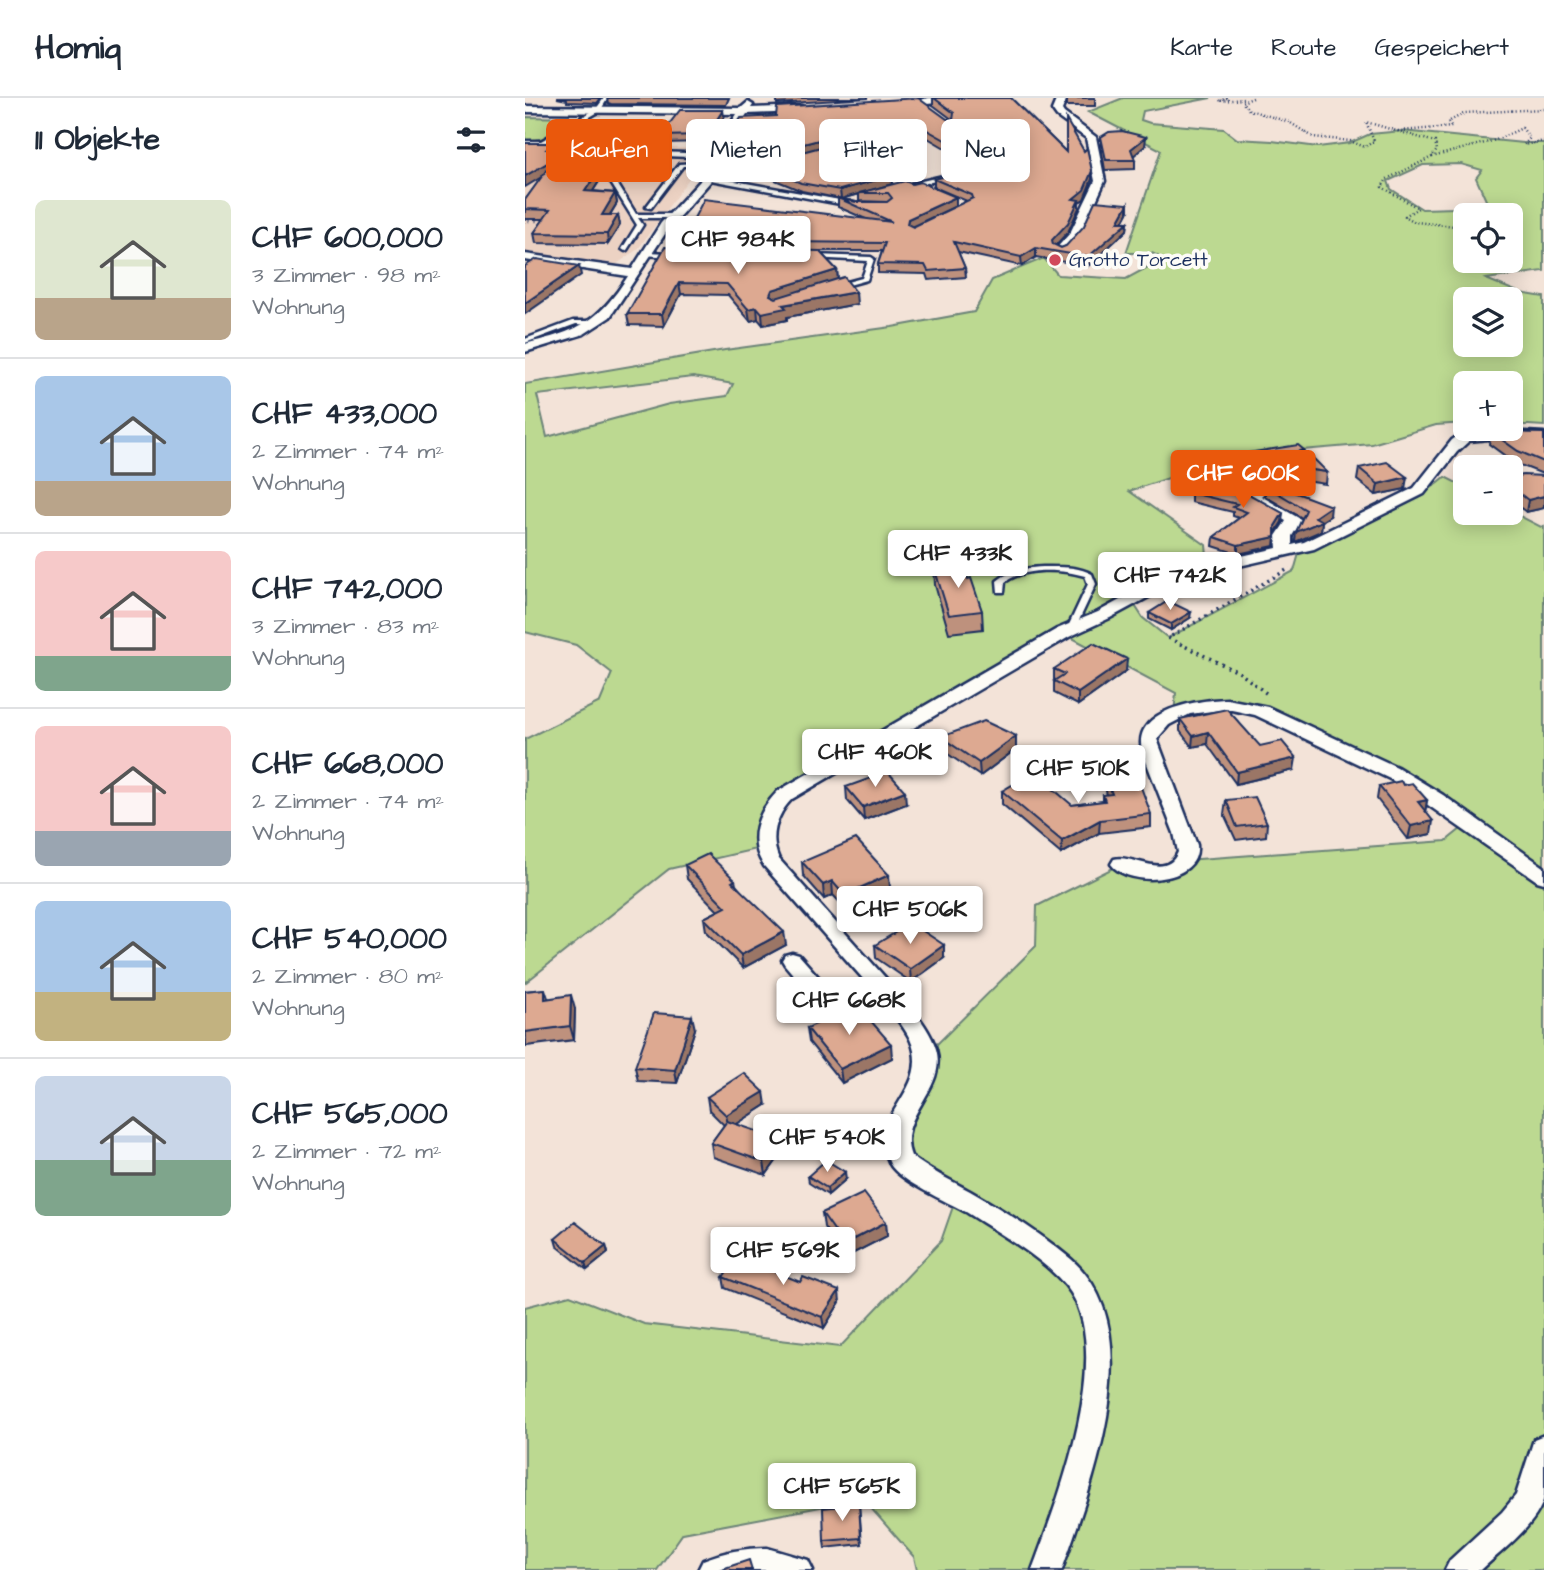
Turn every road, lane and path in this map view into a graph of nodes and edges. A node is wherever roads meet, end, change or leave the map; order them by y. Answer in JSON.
{"nodes":[{"id":1,"x":606,"y":98,"type":"edge"},
{"id":2,"x":752,"y":98,"type":"edge"},
{"id":3,"x":956,"y":98,"type":"edge"},
{"id":4,"x":1062,"y":98,"type":"edge"},
{"id":5,"x":1227,"y":98,"type":"edge"},
{"id":6,"x":1248,"y":98,"type":"edge"},
{"id":7,"x":1253,"y":98,"type":"edge"},
{"id":8,"x":921,"y":102,"type":"junction"},
{"id":9,"x":888,"y":104,"type":"edge"},
{"id":10,"x":813,"y":108,"type":"edge"},
{"id":11,"x":525,"y":109,"type":"edge"},
{"id":12,"x":931,"y":109,"type":"edge"},
{"id":13,"x":1544,"y":109,"type":"edge"},
{"id":14,"x":598,"y":110,"type":"junction"},
{"id":15,"x":744,"y":111,"type":"junction"},
{"id":16,"x":739,"y":119,"type":"edge"},
{"id":17,"x":1393,"y":132,"type":"junction"},
{"id":18,"x":1544,"y":141,"type":"edge"},
{"id":19,"x":525,"y":143,"type":"edge"},
{"id":20,"x":1432,"y":157,"type":"junction"},
{"id":21,"x":686,"y":164,"type":"edge"},
{"id":22,"x":941,"y":178,"type":"edge"},
{"id":23,"x":613,"y":182,"type":"edge"},
{"id":24,"x":704,"y":182,"type":"edge"},
{"id":25,"x":729,"y":182,"type":"edge"},
{"id":26,"x":914,"y":183,"type":"junction"},
{"id":27,"x":925,"y":187,"type":"edge"},
{"id":28,"x":889,"y":189,"type":"edge"},
{"id":29,"x":852,"y":199,"type":"edge"},
{"id":30,"x":840,"y":202,"type":"junction"},
{"id":31,"x":857,"y":206,"type":"edge"},
{"id":32,"x":649,"y":207,"type":"dead end"},
{"id":33,"x":635,"y":216,"type":"junction"},
{"id":34,"x":673,"y":216,"type":"junction"},
{"id":35,"x":525,"y":221,"type":"edge"},
{"id":36,"x":538,"y":221,"type":"edge"},
{"id":37,"x":1453,"y":226,"type":"edge"},
{"id":38,"x":625,"y":249,"type":"dead end"},
{"id":39,"x":1060,"y":251,"type":"edge"},
{"id":40,"x":645,"y":254,"type":"junction"},
{"id":41,"x":684,"y":255,"type":"edge"},
{"id":42,"x":525,"y":257,"type":"edge"},
{"id":43,"x":810,"y":257,"type":"edge"},
{"id":44,"x":633,"y":273,"type":"junction"},
{"id":45,"x":829,"y":288,"type":"edge"},
{"id":46,"x":597,"y":323,"type":"junction"},
{"id":47,"x":525,"y":341,"type":"edge"},
{"id":48,"x":525,"y":348,"type":"edge"},
{"id":49,"x":1544,"y":437,"type":"edge"},
{"id":50,"x":1302,"y":467,"type":"edge"},
{"id":51,"x":1292,"y":551,"type":"junction"},
{"id":52,"x":1001,"y":590,"type":"dead end"},
{"id":53,"x":1071,"y":629,"type":"junction"},
{"id":54,"x":1281,"y":717,"type":"junction"},
{"id":55,"x":1121,"y":864,"type":"dead end"},
{"id":56,"x":1544,"y":876,"type":"edge"},
{"id":57,"x":792,"y":960,"type":"dead end"},
{"id":58,"x":885,"y":992,"type":"junction"},
{"id":59,"x":1544,"y":1448,"type":"edge"},
{"id":60,"x":713,"y":1570,"type":"edge"},
{"id":61,"x":798,"y":1570,"type":"edge"},
{"id":62,"x":1047,"y":1570,"type":"edge"},
{"id":63,"x":1460,"y":1570,"type":"edge"}],
"edges":[{"from":1,"to":14,"type":"lane"},
{"from":2,"to":15,"type":"street"},
{"from":3,"to":8,"type":"street"},
{"from":4,"to":39,"type":"street"},
{"from":5,"to":6,"type":"path"},
{"from":7,"to":17,"type":"path"},
{"from":8,"to":9,"type":"street"},
{"from":8,"to":12,"type":"lane"},
{"from":10,"to":15,"type":"street"},
{"from":11,"to":14,"type":"street"},
{"from":13,"to":17,"type":"path"},
{"from":14,"to":15,"type":"street"},
{"from":14,"to":19,"type":"lane"},
{"from":15,"to":16,"type":"street"},
{"from":17,"to":20,"type":"path"},
{"from":18,"to":20,"type":"path"},
{"from":20,"to":37,"type":"path"},
{"from":21,"to":32,"type":"lane"},
{"from":22,"to":26,"type":"lane"},
{"from":23,"to":33,"type":"lane"},
{"from":24,"to":34,"type":"street"},
{"from":25,"to":30,"type":"lane"},
{"from":26,"to":27,"type":"lane"},
{"from":26,"to":28,"type":"lane"},
{"from":29,"to":30,"type":"lane"},
{"from":30,"to":31,"type":"lane"},
{"from":33,"to":34,"type":"lane"},
{"from":33,"to":38,"type":"lane"},
{"from":34,"to":40,"type":"street"},
{"from":35,"to":36,"type":"path"},
{"from":40,"to":41,"type":"lane"},
{"from":40,"to":44,"type":"street"},
{"from":42,"to":44,"type":"street"},
{"from":43,"to":45,"type":"lane"},
{"from":44,"to":46,"type":"street"},
{"from":46,"to":47,"type":"lane"},
{"from":46,"to":48,"type":"street"},
{"from":49,"to":51,"type":"street"},
{"from":50,"to":51,"type":"street"},
{"from":51,"to":53,"type":"street"},
{"from":51,"to":54,"type":"path"},
{"from":52,"to":53,"type":"lane"},
{"from":53,"to":58,"type":"street"},
{"from":54,"to":55,"type":"street"},
{"from":54,"to":56,"type":"street"},
{"from":57,"to":58,"type":"street"},
{"from":58,"to":62,"type":"street"},
{"from":59,"to":63,"type":"street"},
{"from":60,"to":61,"type":"street"}]}
